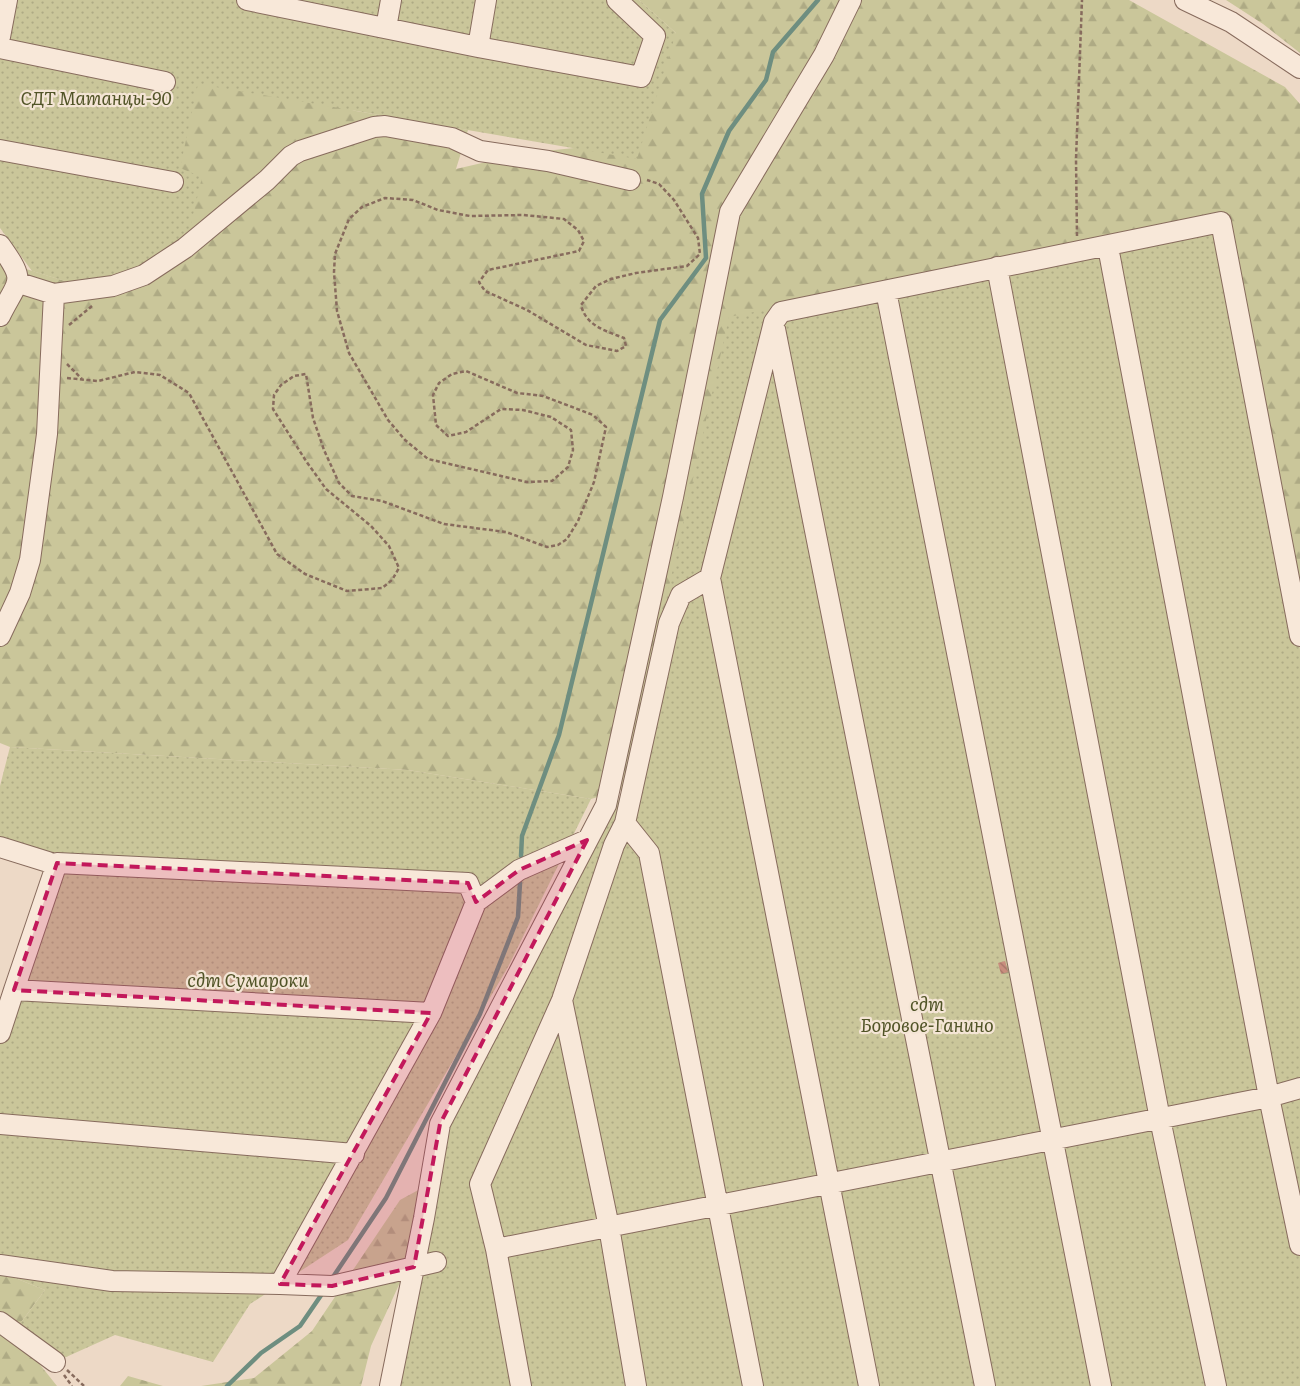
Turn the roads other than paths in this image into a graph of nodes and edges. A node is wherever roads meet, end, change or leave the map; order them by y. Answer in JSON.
{"nodes":[{"id":1,"x":7,"y":0,"type":"edge"},
{"id":2,"x":247,"y":0,"type":"edge"},
{"id":3,"x":392,"y":0,"type":"edge"},
{"id":4,"x":486,"y":0,"type":"edge"},
{"id":5,"x":617,"y":0,"type":"edge"},
{"id":6,"x":851,"y":0,"type":"edge"},
{"id":7,"x":1185,"y":0,"type":"edge"},
{"id":8,"x":296,"y":5,"type":"edge"},
{"id":9,"x":386,"y":28,"type":"junction"},
{"id":10,"x":0,"y":37,"type":"edge"},
{"id":11,"x":478,"y":47,"type":"junction"},
{"id":12,"x":0,"y":48,"type":"edge"},
{"id":13,"x":1300,"y":68,"type":"edge"},
{"id":14,"x":165,"y":82,"type":"dead end"},
{"id":15,"x":0,"y":150,"type":"edge"},
{"id":16,"x":630,"y":180,"type":"road end"},
{"id":17,"x":173,"y":182,"type":"dead end"},
{"id":18,"x":0,"y":245,"type":"edge"},
{"id":19,"x":1108,"y":247,"type":"junction"},
{"id":20,"x":997,"y":267,"type":"junction"},
{"id":21,"x":19,"y":283,"type":"junction"},
{"id":22,"x":886,"y":291,"type":"junction"},
{"id":23,"x":54,"y":294,"type":"junction"},
{"id":24,"x":0,"y":316,"type":"edge"},
{"id":25,"x":774,"y":322,"type":"junction"},
{"id":26,"x":710,"y":578,"type":"junction"},
{"id":27,"x":0,"y":636,"type":"edge"},
{"id":28,"x":1300,"y":636,"type":"edge"},
{"id":29,"x":625,"y":823,"type":"junction"},
{"id":30,"x":588,"y":840,"type":"junction"},
{"id":31,"x":0,"y":847,"type":"edge"},
{"id":32,"x":48,"y":862,"type":"dead end"},
{"id":33,"x":476,"y":902,"type":"junction"},
{"id":34,"x":14,"y":990,"type":"junction"},
{"id":35,"x":562,"y":1000,"type":"junction"},
{"id":36,"x":431,"y":1013,"type":"junction"},
{"id":37,"x":0,"y":1033,"type":"edge"},
{"id":38,"x":1300,"y":1088,"type":"edge"},
{"id":39,"x":1269,"y":1097,"type":"junction"},
{"id":40,"x":1160,"y":1119,"type":"junction"},
{"id":41,"x":0,"y":1124,"type":"edge"},
{"id":42,"x":1052,"y":1141,"type":"junction"},
{"id":43,"x":354,"y":1154,"type":"junction"},
{"id":44,"x":941,"y":1162,"type":"junction"},
{"id":45,"x":831,"y":1184,"type":"junction"},
{"id":46,"x":719,"y":1206,"type":"junction"},
{"id":47,"x":608,"y":1227,"type":"junction"},
{"id":48,"x":1300,"y":1245,"type":"edge"},
{"id":49,"x":496,"y":1249,"type":"junction"},
{"id":50,"x":436,"y":1262,"type":"dead end"},
{"id":51,"x":0,"y":1265,"type":"edge"},
{"id":52,"x":414,"y":1267,"type":"junction"},
{"id":53,"x":280,"y":1284,"type":"junction"},
{"id":54,"x":0,"y":1322,"type":"edge"},
{"id":55,"x":55,"y":1362,"type":"road end"},
{"id":56,"x":390,"y":1386,"type":"edge"},
{"id":57,"x":521,"y":1386,"type":"edge"},
{"id":58,"x":636,"y":1386,"type":"edge"},
{"id":59,"x":752,"y":1386,"type":"edge"},
{"id":60,"x":869,"y":1386,"type":"edge"},
{"id":61,"x":985,"y":1386,"type":"edge"},
{"id":62,"x":1101,"y":1386,"type":"edge"},
{"id":63,"x":1216,"y":1386,"type":"edge"}],
"edges":[{"from":1,"to":10,"type":"street"},
{"from":2,"to":8,"type":"street"},
{"from":3,"to":9,"type":"street"},
{"from":4,"to":11,"type":"street"},
{"from":5,"to":11,"type":"street"},
{"from":6,"to":30,"type":"street"},
{"from":7,"to":13,"type":"street"},
{"from":8,"to":9,"type":"street"},
{"from":9,"to":11,"type":"street"},
{"from":12,"to":14,"type":"street"},
{"from":15,"to":17,"type":"street"},
{"from":16,"to":23,"type":"street"},
{"from":18,"to":21,"type":"street"},
{"from":19,"to":20,"type":"street"},
{"from":19,"to":28,"type":"street"},
{"from":19,"to":39,"type":"street"},
{"from":20,"to":22,"type":"street"},
{"from":20,"to":40,"type":"street"},
{"from":21,"to":23,"type":"street"},
{"from":21,"to":24,"type":"street"},
{"from":22,"to":25,"type":"street"},
{"from":22,"to":42,"type":"street"},
{"from":23,"to":27,"type":"street"},
{"from":25,"to":26,"type":"street"},
{"from":25,"to":44,"type":"street"},
{"from":26,"to":29,"type":"street"},
{"from":26,"to":45,"type":"street"},
{"from":29,"to":35,"type":"street"},
{"from":29,"to":46,"type":"street"},
{"from":30,"to":33,"type":"street"},
{"from":30,"to":52,"type":"street"},
{"from":31,"to":32,"type":"street"},
{"from":33,"to":34,"type":"street"},
{"from":33,"to":36,"type":"street"},
{"from":34,"to":36,"type":"street"},
{"from":34,"to":37,"type":"street"},
{"from":35,"to":47,"type":"street"},
{"from":35,"to":49,"type":"street"},
{"from":36,"to":43,"type":"street"},
{"from":38,"to":39,"type":"street"},
{"from":39,"to":40,"type":"street"},
{"from":39,"to":48,"type":"street"},
{"from":40,"to":42,"type":"street"},
{"from":40,"to":63,"type":"street"},
{"from":41,"to":43,"type":"street"},
{"from":42,"to":44,"type":"street"},
{"from":42,"to":62,"type":"street"},
{"from":43,"to":53,"type":"street"},
{"from":44,"to":45,"type":"street"},
{"from":44,"to":61,"type":"street"},
{"from":45,"to":46,"type":"street"},
{"from":45,"to":60,"type":"street"},
{"from":46,"to":47,"type":"street"},
{"from":46,"to":59,"type":"street"},
{"from":47,"to":49,"type":"street"},
{"from":47,"to":58,"type":"street"},
{"from":49,"to":57,"type":"street"},
{"from":50,"to":52,"type":"street"},
{"from":51,"to":53,"type":"street"},
{"from":52,"to":53,"type":"street"},
{"from":52,"to":56,"type":"street"},
{"from":54,"to":55,"type":"street"}]}
